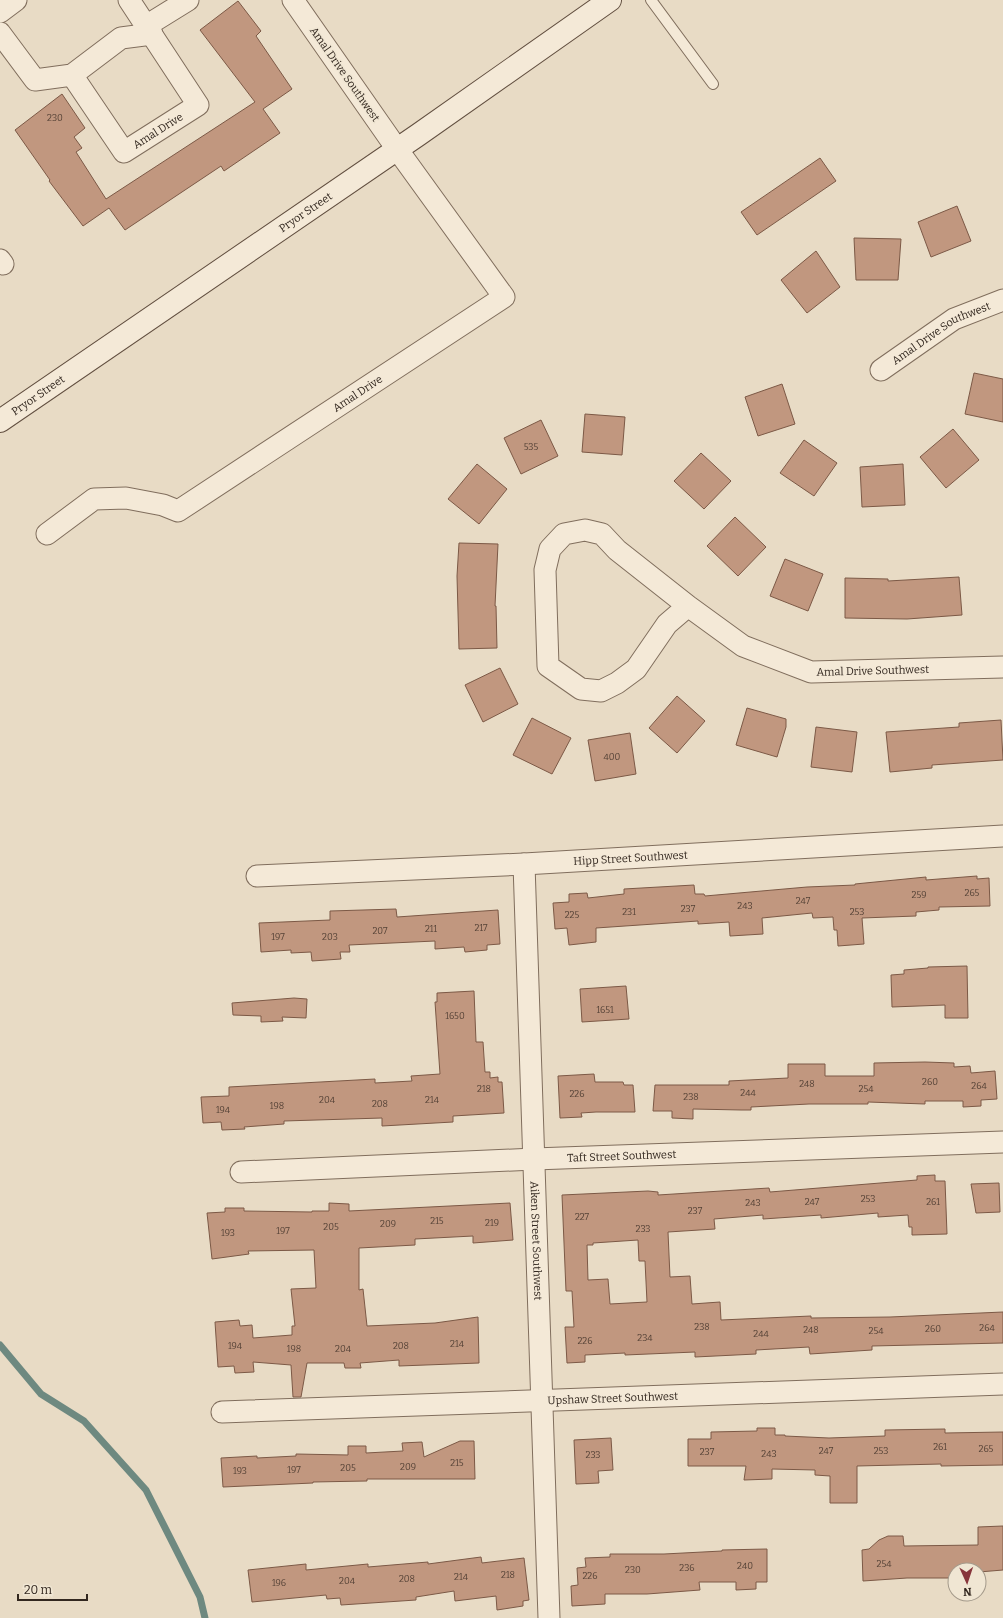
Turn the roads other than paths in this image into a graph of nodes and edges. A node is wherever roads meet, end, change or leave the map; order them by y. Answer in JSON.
{"nodes":[{"id":1,"x":16,"y":0,"type":"edge"},
{"id":2,"x":129,"y":0,"type":"edge"},
{"id":3,"x":188,"y":0,"type":"edge"},
{"id":4,"x":293,"y":0,"type":"edge"},
{"id":5,"x":610,"y":0,"type":"edge"},
{"id":6,"x":651,"y":0,"type":"edge"},
{"id":7,"x":0,"y":12,"type":"edge"},
{"id":8,"x":149,"y":30,"type":"junction"},
{"id":9,"x":0,"y":33,"type":"edge"},
{"id":10,"x":72,"y":76,"type":"junction"},
{"id":11,"x":713,"y":84,"type":"dead end"},
{"id":12,"x":396,"y":149,"type":"junction"},
{"id":13,"x":1003,"y":300,"type":"edge"},
{"id":14,"x":881,"y":370,"type":"dead end"},
{"id":15,"x":0,"y":421,"type":"edge"},
{"id":16,"x":47,"y":534,"type":"dead end"},
{"id":17,"x":688,"y":606,"type":"junction"},
{"id":18,"x":1003,"y":667,"type":"edge"},
{"id":19,"x":1003,"y":836,"type":"edge"},
{"id":20,"x":524,"y":864,"type":"junction"},
{"id":21,"x":257,"y":876,"type":"dead end"},
{"id":22,"x":1003,"y":1142,"type":"edge"},
{"id":23,"x":534,"y":1159,"type":"junction"},
{"id":24,"x":241,"y":1172,"type":"dead end"},
{"id":25,"x":1003,"y":1384,"type":"edge"},
{"id":26,"x":542,"y":1400,"type":"junction"},
{"id":27,"x":222,"y":1412,"type":"dead end"},
{"id":28,"x":550,"y":1618,"type":"edge"}],
"edges":[{"from":1,"to":7,"type":"street"},
{"from":2,"to":8,"type":"street","name":"Amal Drive"},
{"from":3,"to":8,"type":"street"},
{"from":4,"to":12,"type":"street","name":"Amal Drive Southwest"},
{"from":5,"to":12,"type":"main road","name":"Pryor Street"},
{"from":6,"to":11,"type":"lane"},
{"from":8,"to":10,"type":"street"},
{"from":8,"to":10,"type":"street","name":"Amal Drive"},
{"from":9,"to":10,"type":"street"},
{"from":12,"to":15,"type":"main road","name":"Pryor Street"},
{"from":12,"to":16,"type":"street","name":"Amal Drive"},
{"from":13,"to":14,"type":"street","name":"Amal Drive Southwest"},
{"from":17,"to":17,"type":"street","name":"Amal Drive Southwest"},
{"from":17,"to":18,"type":"street","name":"Amal Drive Southwest"},
{"from":19,"to":20,"type":"street","name":"Hipp Street Southwest"},
{"from":20,"to":21,"type":"street","name":"Hipp Street Southwest"},
{"from":20,"to":23,"type":"street","name":"Aiken Street Southwest"},
{"from":22,"to":23,"type":"street","name":"Taft Street Southwest"},
{"from":23,"to":24,"type":"street","name":"Taft Street Southwest"},
{"from":23,"to":26,"type":"street","name":"Aiken Street Southwest"},
{"from":25,"to":26,"type":"street","name":"Upshaw Street Southwest"},
{"from":26,"to":27,"type":"street","name":"Upshaw Street Southwest"},
{"from":26,"to":28,"type":"street","name":"Aiken Street Southwest"}]}
